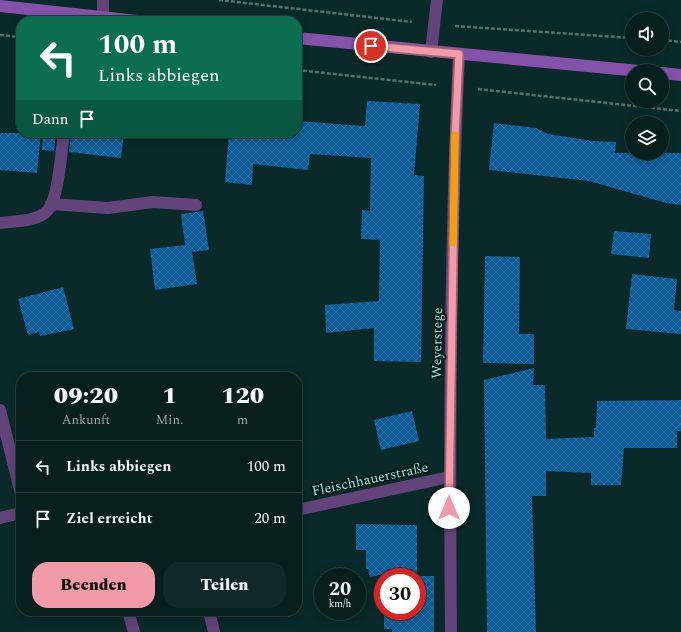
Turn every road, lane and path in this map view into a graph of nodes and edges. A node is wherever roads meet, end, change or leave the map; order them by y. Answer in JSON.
{"nodes":[{"id":1,"x":103,"y":0,"type":"edge"},
{"id":2,"x":437,"y":0,"type":"edge"},
{"id":3,"x":0,"y":6,"type":"edge"},
{"id":4,"x":65,"y":16,"type":"edge"},
{"id":5,"x":103,"y":16,"type":"edge"},
{"id":6,"x":0,"y":35,"type":"edge"},
{"id":7,"x":16,"y":37,"type":"edge"},
{"id":8,"x":302,"y":39,"type":"edge"},
{"id":9,"x":669,"y":41,"type":"edge"},
{"id":10,"x":681,"y":42,"type":"edge"},
{"id":11,"x":431,"y":52,"type":"junction"},
{"id":12,"x":459,"y":54,"type":"junction"},
{"id":13,"x":625,"y":70,"type":"edge"},
{"id":14,"x":302,"y":71,"type":"edge"},
{"id":15,"x":669,"y":74,"type":"edge"},
{"id":16,"x":681,"y":75,"type":"edge"},
{"id":17,"x":457,"y":87,"type":"junction"},
{"id":18,"x":681,"y":111,"type":"edge"},
{"id":19,"x":63,"y":138,"type":"edge"},
{"id":20,"x":51,"y":204,"type":"junction"},
{"id":21,"x":196,"y":205,"type":"dead end"},
{"id":22,"x":0,"y":223,"type":"edge"},
{"id":23,"x":0,"y":410,"type":"edge"},
{"id":24,"x":16,"y":474,"type":"edge"},
{"id":25,"x":449,"y":477,"type":"junction"},
{"id":26,"x":302,"y":509,"type":"edge"},
{"id":27,"x":16,"y":514,"type":"edge"},
{"id":28,"x":0,"y":518,"type":"edge"},
{"id":29,"x":129,"y":616,"type":"edge"},
{"id":30,"x":210,"y":616,"type":"edge"},
{"id":31,"x":134,"y":632,"type":"edge"},
{"id":32,"x":214,"y":632,"type":"edge"},
{"id":33,"x":451,"y":632,"type":"edge"}],
"edges":[{"from":1,"to":5,"type":"street"},
{"from":2,"to":11,"type":"street"},
{"from":3,"to":4,"type":"main road"},
{"from":6,"to":7,"type":"path"},
{"from":8,"to":11,"type":"main road"},
{"from":9,"to":10,"type":"path"},
{"from":11,"to":12,"type":"main road"},
{"from":12,"to":13,"type":"main road"},
{"from":12,"to":17,"type":"street","name":"Weyerstege"},
{"from":14,"to":17,"type":"path"},
{"from":15,"to":16,"type":"main road"},
{"from":17,"to":18,"type":"path"},
{"from":17,"to":25,"type":"street","name":"Weyerstege"},
{"from":19,"to":20,"type":"street"},
{"from":20,"to":21,"type":"street"},
{"from":20,"to":22,"type":"street"},
{"from":23,"to":24,"type":"street"},
{"from":25,"to":26,"type":"street","name":"Fleischhauerstraße"},
{"from":25,"to":33,"type":"street","name":"Weyerstege"},
{"from":27,"to":28,"type":"street"},
{"from":29,"to":31,"type":"street"},
{"from":30,"to":32,"type":"street"}]}
